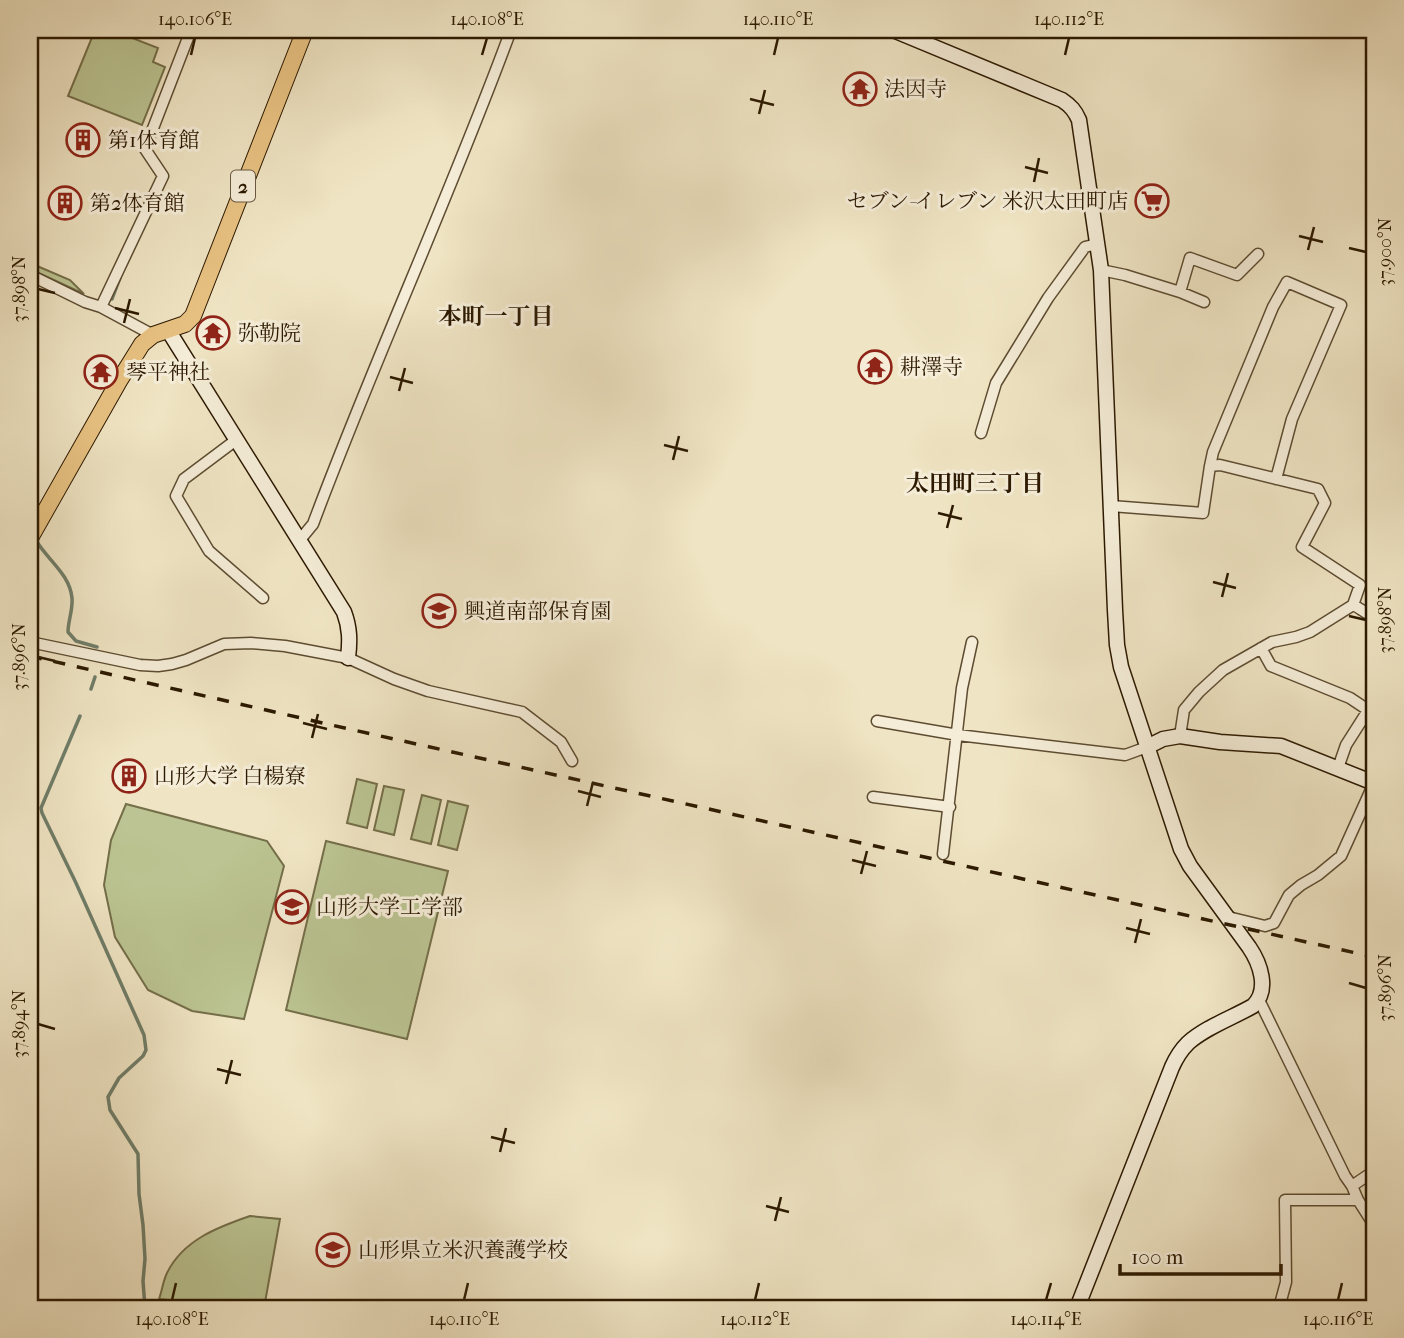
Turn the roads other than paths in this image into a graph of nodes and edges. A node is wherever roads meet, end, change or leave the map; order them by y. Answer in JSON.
{"nodes":[{"id":1,"x":191,"y":30,"type":"edge"},
{"id":2,"x":305,"y":30,"type":"edge"},
{"id":3,"x":893,"y":30,"type":"edge"},
{"id":4,"x":507,"y":31,"type":"edge"},
{"id":5,"x":917,"y":35,"type":"edge"},
{"id":6,"x":1097,"y":244,"type":"junction"},
{"id":7,"x":1258,"y":254,"type":"dead end"},
{"id":8,"x":1101,"y":270,"type":"junction"},
{"id":9,"x":30,"y":275,"type":"edge"},
{"id":10,"x":1180,"y":292,"type":"junction"},
{"id":11,"x":1205,"y":302,"type":"dead end"},
{"id":12,"x":101,"y":307,"type":"junction"},
{"id":13,"x":160,"y":332,"type":"junction"},
{"id":14,"x":981,"y":433,"type":"dead end"},
{"id":15,"x":236,"y":440,"type":"junction"},
{"id":16,"x":1210,"y":466,"type":"junction"},
{"id":17,"x":1276,"y":479,"type":"junction"},
{"id":18,"x":1111,"y":506,"type":"junction"},
{"id":19,"x":32,"y":527,"type":"edge"},
{"id":20,"x":299,"y":541,"type":"junction"},
{"id":21,"x":263,"y":598,"type":"dead end"},
{"id":22,"x":1353,"y":605,"type":"junction"},
{"id":23,"x":1374,"y":616,"type":"edge"},
{"id":24,"x":30,"y":642,"type":"edge"},
{"id":25,"x":972,"y":642,"type":"dead end"},
{"id":26,"x":1261,"y":648,"type":"junction"},
{"id":27,"x":348,"y":657,"type":"junction"},
{"id":28,"x":1371,"y":706,"type":"edge"},
{"id":29,"x":877,"y":721,"type":"dead end"},
{"id":30,"x":958,"y":735,"type":"junction"},
{"id":31,"x":1180,"y":736,"type":"junction"},
{"id":32,"x":1147,"y":747,"type":"junction"},
{"id":33,"x":572,"y":761,"type":"dead end"},
{"id":34,"x":1338,"y":768,"type":"junction"},
{"id":35,"x":1374,"y":783,"type":"edge"},
{"id":36,"x":873,"y":797,"type":"dead end"},
{"id":37,"x":950,"y":807,"type":"junction"},
{"id":38,"x":943,"y":854,"type":"dead end"},
{"id":39,"x":1228,"y":917,"type":"junction"},
{"id":40,"x":1259,"y":1000,"type":"junction"},
{"id":41,"x":1374,"y":1171,"type":"edge"},
{"id":42,"x":1353,"y":1186,"type":"junction"},
{"id":43,"x":1358,"y":1200,"type":"junction"},
{"id":44,"x":1374,"y":1225,"type":"edge"},
{"id":45,"x":1077,"y":1308,"type":"edge"},
{"id":46,"x":1279,"y":1308,"type":"edge"}],
"edges":[{"from":1,"to":12,"type":"street"},
{"from":2,"to":13,"type":"main road","number":"2"},
{"from":3,"to":5,"type":"street"},
{"from":4,"to":20,"type":"street"},
{"from":5,"to":6,"type":"street"},
{"from":6,"to":8,"type":"street"},
{"from":6,"to":14,"type":"street"},
{"from":7,"to":10,"type":"street"},
{"from":8,"to":10,"type":"street"},
{"from":8,"to":18,"type":"street"},
{"from":9,"to":12,"type":"street"},
{"from":10,"to":11,"type":"street"},
{"from":12,"to":13,"type":"street"},
{"from":13,"to":15,"type":"street"},
{"from":13,"to":19,"type":"main road","number":"2"},
{"from":15,"to":20,"type":"street"},
{"from":15,"to":21,"type":"street"},
{"from":16,"to":17,"type":"street"},
{"from":16,"to":17,"type":"street"},
{"from":16,"to":18,"type":"street"},
{"from":17,"to":22,"type":"street"},
{"from":18,"to":32,"type":"street"},
{"from":20,"to":27,"type":"street"},
{"from":22,"to":23,"type":"street"},
{"from":22,"to":26,"type":"street"},
{"from":24,"to":27,"type":"street"},
{"from":25,"to":30,"type":"street"},
{"from":26,"to":28,"type":"street"},
{"from":26,"to":31,"type":"street"},
{"from":27,"to":33,"type":"street"},
{"from":28,"to":34,"type":"street"},
{"from":29,"to":30,"type":"street"},
{"from":30,"to":32,"type":"street"},
{"from":30,"to":37,"type":"street"},
{"from":31,"to":32,"type":"street"},
{"from":31,"to":34,"type":"street"},
{"from":32,"to":39,"type":"street"},
{"from":34,"to":35,"type":"street"},
{"from":35,"to":39,"type":"street"},
{"from":36,"to":37,"type":"street"},
{"from":37,"to":38,"type":"street"},
{"from":39,"to":40,"type":"street"},
{"from":40,"to":42,"type":"street"},
{"from":40,"to":45,"type":"street"},
{"from":41,"to":42,"type":"street"},
{"from":42,"to":43,"type":"street"},
{"from":43,"to":44,"type":"street"},
{"from":43,"to":46,"type":"street"}]}
